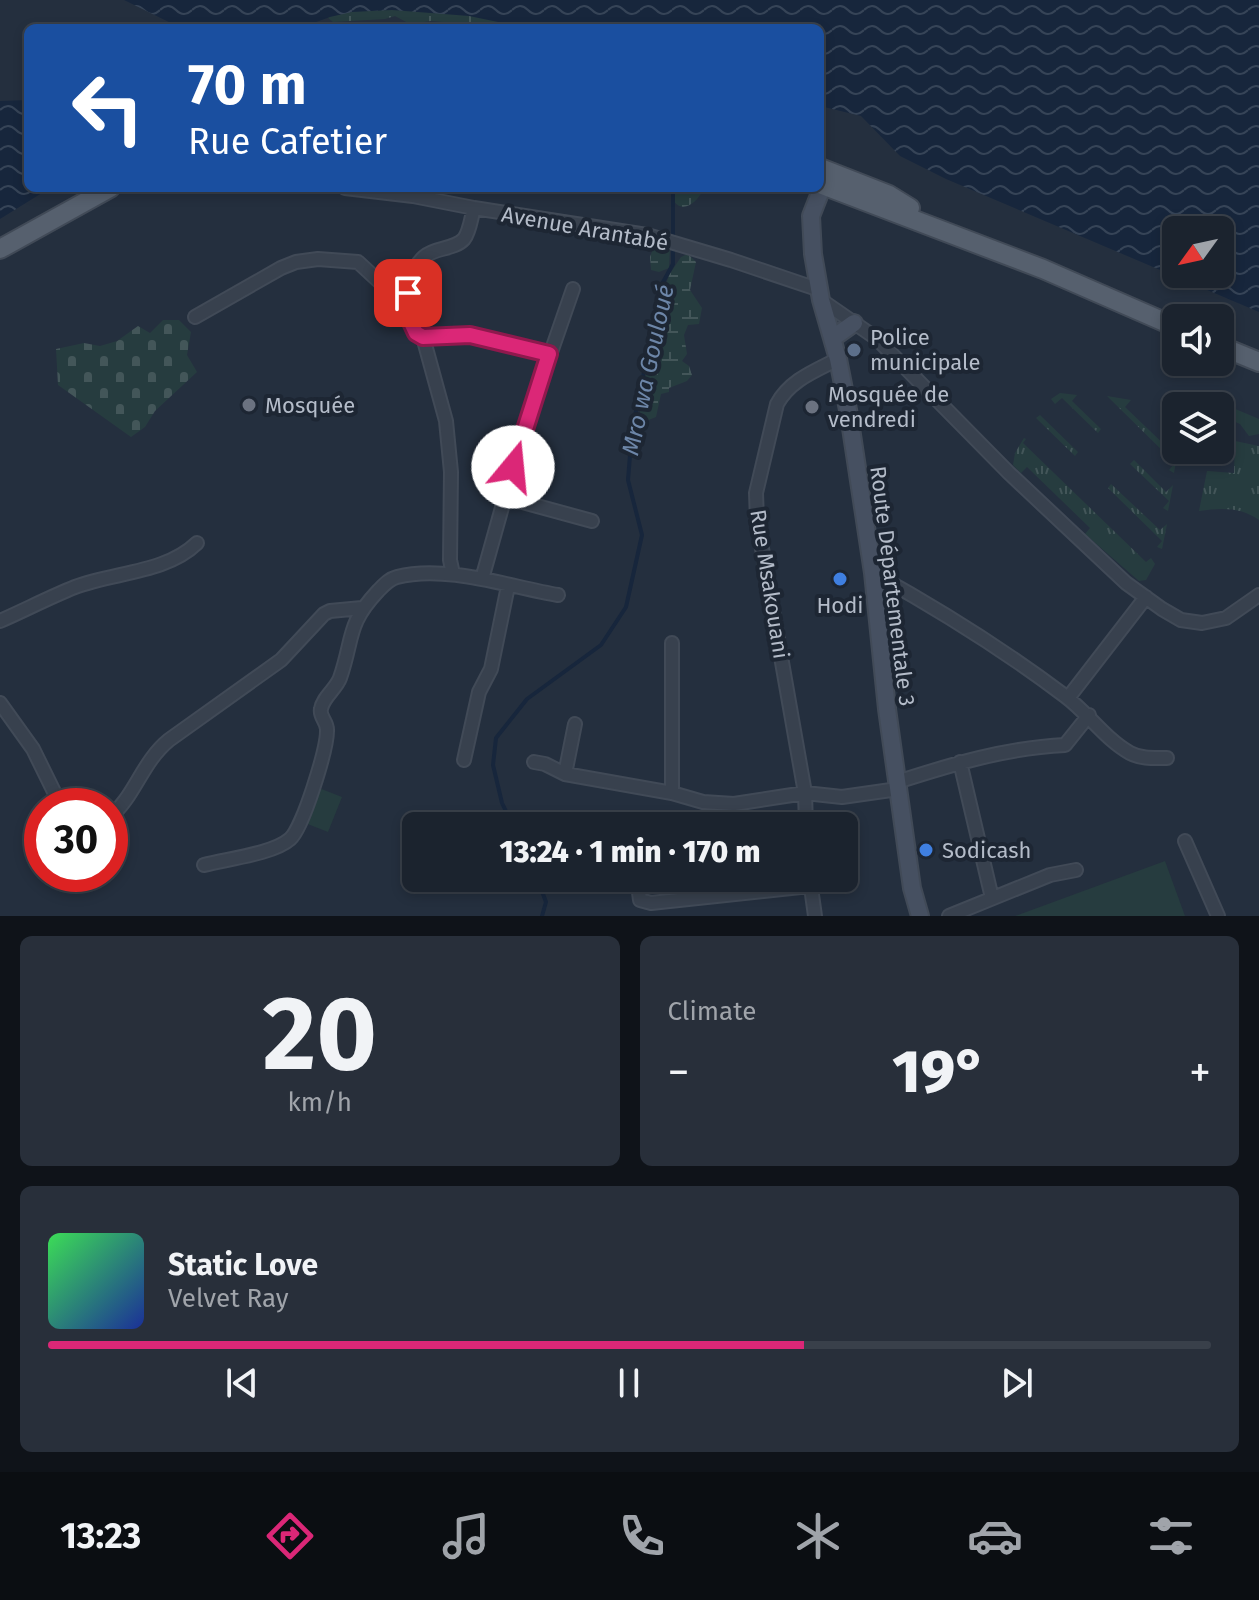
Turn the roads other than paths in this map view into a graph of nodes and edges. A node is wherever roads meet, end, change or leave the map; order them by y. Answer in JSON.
{"nodes":[{"id":1,"x":824,"y":177,"type":"edge"},
{"id":2,"x":103,"y":192,"type":"edge"},
{"id":3,"x":379,"y":192,"type":"edge"},
{"id":4,"x":818,"y":192,"type":"edge"},
{"id":5,"x":474,"y":208,"type":"junction"},
{"id":6,"x":0,"y":249,"type":"edge"},
{"id":7,"x":573,"y":289,"type":"dead end"},
{"id":8,"x":820,"y":295,"type":"junction"},
{"id":9,"x":407,"y":305,"type":"junction"},
{"id":10,"x":195,"y":317,"type":"dead end"},
{"id":11,"x":1162,"y":321,"type":"edge"},
{"id":12,"x":854,"y":323,"type":"junction"},
{"id":13,"x":423,"y":337,"type":"junction"},
{"id":14,"x":833,"y":338,"type":"junction"},
{"id":15,"x":1234,"y":352,"type":"edge"},
{"id":16,"x":549,"y":354,"type":"junction"},
{"id":17,"x":838,"y":359,"type":"junction"},
{"id":18,"x":1259,"y":362,"type":"edge"},
{"id":19,"x":504,"y":497,"type":"junction"},
{"id":20,"x":592,"y":521,"type":"dead end"},
{"id":21,"x":197,"y":543,"type":"dead end"},
{"id":22,"x":873,"y":573,"type":"junction"},
{"id":23,"x":453,"y":574,"type":"junction"},
{"id":24,"x":482,"y":579,"type":"junction"},
{"id":25,"x":508,"y":586,"type":"junction"},
{"id":26,"x":558,"y":595,"type":"dead end"},
{"id":27,"x":1259,"y":595,"type":"edge"},
{"id":28,"x":1146,"y":597,"type":"junction"},
{"id":29,"x":362,"y":608,"type":"junction"},
{"id":30,"x":0,"y":621,"type":"edge"},
{"id":31,"x":672,"y":643,"type":"dead end"},
{"id":32,"x":1068,"y":698,"type":"junction"},
{"id":33,"x":2,"y":710,"type":"edge"},
{"id":34,"x":1089,"y":715,"type":"junction"},
{"id":35,"x":575,"y":724,"type":"dead end"},
{"id":36,"x":1167,"y":758,"type":"dead end"},
{"id":37,"x":464,"y":760,"type":"dead end"},
{"id":38,"x":534,"y":762,"type":"dead end"},
{"id":39,"x":960,"y":762,"type":"junction"},
{"id":40,"x":565,"y":774,"type":"junction"},
{"id":41,"x":898,"y":786,"type":"junction"},
{"id":42,"x":52,"y":788,"type":"edge"},
{"id":43,"x":672,"y":793,"type":"junction"},
{"id":44,"x":805,"y":793,"type":"junction"},
{"id":45,"x":128,"y":794,"type":"edge"},
{"id":46,"x":806,"y":812,"type":"edge"},
{"id":47,"x":1185,"y":841,"type":"dead end"},
{"id":48,"x":204,"y":865,"type":"dead end"},
{"id":49,"x":1076,"y":870,"type":"dead end"},
{"id":50,"x":639,"y":892,"type":"edge"},
{"id":51,"x":711,"y":892,"type":"edge"},
{"id":52,"x":739,"y":892,"type":"edge"},
{"id":53,"x":811,"y":892,"type":"edge"},
{"id":54,"x":711,"y":896,"type":"junction"},
{"id":55,"x":992,"y":898,"type":"junction"},
{"id":56,"x":815,"y":916,"type":"edge"},
{"id":57,"x":920,"y":916,"type":"edge"},
{"id":58,"x":949,"y":916,"type":"edge"},
{"id":59,"x":1218,"y":916,"type":"edge"}],
"edges":[{"from":1,"to":11,"type":"main road"},
{"from":2,"to":6,"type":"main road"},
{"from":3,"to":5,"type":"street","name":"Avenue Arantabé"},
{"from":4,"to":8,"type":"main road","name":"Route Départementale 3"},
{"from":5,"to":8,"type":"street","name":"Avenue Arantabé"},
{"from":5,"to":9,"type":"street"},
{"from":7,"to":16,"type":"street"},
{"from":8,"to":12,"type":"street","name":"Avenue Arantabé"},
{"from":8,"to":14,"type":"main road","name":"Route Départementale 3"},
{"from":9,"to":10,"type":"street"},
{"from":9,"to":13,"type":"street"},
{"from":12,"to":14,"type":"main road"},
{"from":12,"to":28,"type":"street","name":"Avenue Arantabé"},
{"from":13,"to":16,"type":"street"},
{"from":13,"to":23,"type":"street"},
{"from":14,"to":17,"type":"main road","name":"Route Départementale 3"},
{"from":15,"to":18,"type":"main road"},
{"from":16,"to":19,"type":"street"},
{"from":17,"to":22,"type":"main road","name":"Route Départementale 3"},
{"from":17,"to":44,"type":"street","name":"Rue Msakouani"},
{"from":19,"to":20,"type":"street"},
{"from":19,"to":24,"type":"street"},
{"from":21,"to":30,"type":"street"},
{"from":22,"to":32,"type":"street"},
{"from":22,"to":41,"type":"main road","name":"Route Départementale 3"},
{"from":23,"to":24,"type":"street"},
{"from":23,"to":29,"type":"street"},
{"from":24,"to":25,"type":"street"},
{"from":25,"to":26,"type":"street"},
{"from":25,"to":37,"type":"street"},
{"from":27,"to":28,"type":"street","name":"Avenue Arantabé"},
{"from":28,"to":32,"type":"street"},
{"from":29,"to":45,"type":"street"},
{"from":29,"to":48,"type":"street"},
{"from":31,"to":43,"type":"street"},
{"from":32,"to":34,"type":"street"},
{"from":33,"to":42,"type":"street"},
{"from":34,"to":36,"type":"street"},
{"from":34,"to":39,"type":"street"},
{"from":35,"to":40,"type":"street"},
{"from":38,"to":40,"type":"street"},
{"from":39,"to":41,"type":"street"},
{"from":39,"to":55,"type":"street"},
{"from":40,"to":43,"type":"street"},
{"from":41,"to":44,"type":"street"},
{"from":41,"to":57,"type":"main road","name":"Route Départementale 3"},
{"from":43,"to":44,"type":"street"},
{"from":44,"to":46,"type":"street","name":"Rue Msakouani"},
{"from":47,"to":59,"type":"street"},
{"from":49,"to":55,"type":"street"},
{"from":50,"to":54,"type":"street"},
{"from":51,"to":54,"type":"street"},
{"from":52,"to":54,"type":"street"},
{"from":53,"to":56,"type":"street"},
{"from":55,"to":58,"type":"street"}]}
